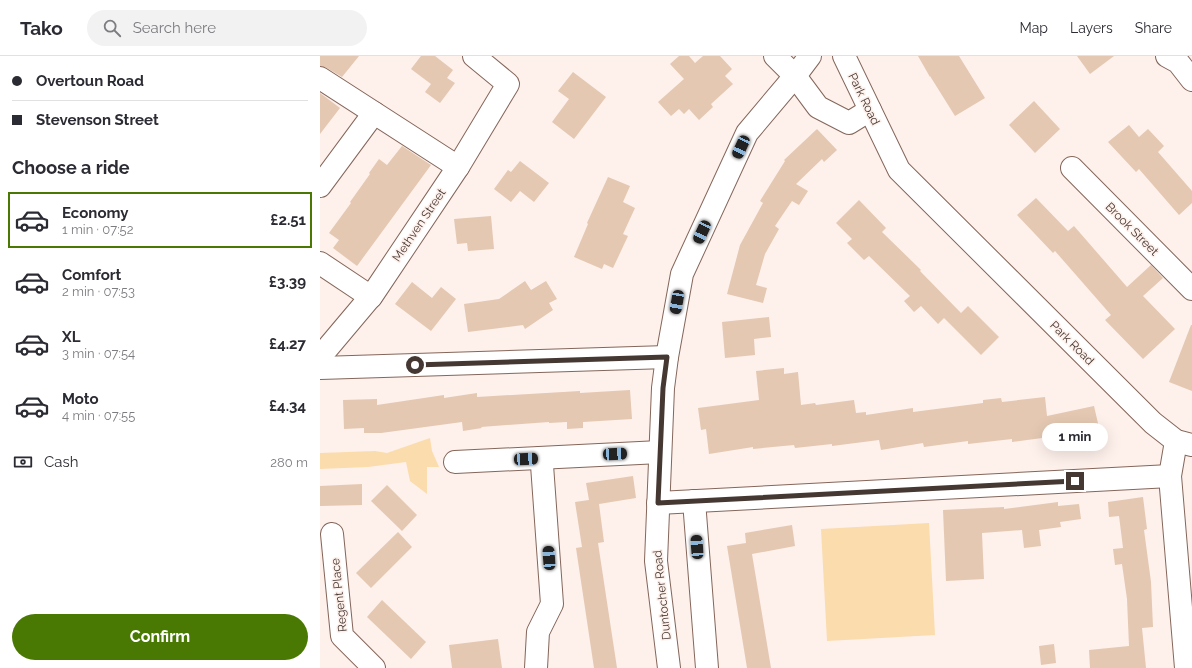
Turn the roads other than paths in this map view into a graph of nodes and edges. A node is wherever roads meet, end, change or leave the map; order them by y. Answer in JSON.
{"nodes":[{"id":1,"x":474,"y":56,"type":"edge"},
{"id":2,"x":775,"y":56,"type":"edge"},
{"id":3,"x":810,"y":56,"type":"edge"},
{"id":4,"x":844,"y":56,"type":"edge"},
{"id":5,"x":1168,"y":56,"type":"edge"},
{"id":6,"x":795,"y":76,"type":"junction"},
{"id":7,"x":320,"y":78,"type":"edge"},
{"id":8,"x":1192,"y":80,"type":"edge"},
{"id":9,"x":870,"y":110,"type":"junction"},
{"id":10,"x":374,"y":113,"type":"junction"},
{"id":11,"x":458,"y":167,"type":"junction"},
{"id":12,"x":1072,"y":168,"type":"dead end"},
{"id":13,"x":320,"y":186,"type":"edge"},
{"id":14,"x":320,"y":263,"type":"edge"},
{"id":15,"x":1192,"y":289,"type":"edge"},
{"id":16,"x":371,"y":297,"type":"junction"},
{"id":17,"x":320,"y":357,"type":"edge"},
{"id":18,"x":667,"y":357,"type":"junction"},
{"id":19,"x":320,"y":368,"type":"edge"},
{"id":20,"x":1187,"y":442,"type":"edge"},
{"id":21,"x":660,"y":452,"type":"junction"},
{"id":22,"x":540,"y":458,"type":"junction"},
{"id":23,"x":455,"y":462,"type":"dead end"},
{"id":24,"x":1170,"y":476,"type":"junction"},
{"id":25,"x":694,"y":501,"type":"junction"},
{"id":26,"x":658,"y":503,"type":"junction"},
{"id":27,"x":332,"y":534,"type":"dead end"},
{"id":28,"x":374,"y":668,"type":"edge"},
{"id":29,"x":536,"y":668,"type":"edge"},
{"id":30,"x":669,"y":668,"type":"edge"},
{"id":31,"x":706,"y":668,"type":"edge"},
{"id":32,"x":1186,"y":668,"type":"edge"}],
"edges":[{"from":1,"to":11,"type":"street","name":"Methven Street"},
{"from":2,"to":6,"type":"street"},
{"from":3,"to":6,"type":"street","name":"Duntocher Road"},
{"from":4,"to":9,"type":"street","name":"Park Road"},
{"from":5,"to":8,"type":"street"},
{"from":6,"to":9,"type":"street"},
{"from":6,"to":18,"type":"street","name":"Duntocher Road"},
{"from":7,"to":10,"type":"street"},
{"from":9,"to":20,"type":"street","name":"Park Road"},
{"from":10,"to":11,"type":"street"},
{"from":10,"to":13,"type":"street"},
{"from":11,"to":16,"type":"street","name":"Methven Street"},
{"from":12,"to":15,"type":"street","name":"Brook Street"},
{"from":14,"to":16,"type":"street"},
{"from":16,"to":17,"type":"street","name":"Methven Street"},
{"from":18,"to":19,"type":"street"},
{"from":18,"to":21,"type":"street","name":"Duntocher Road"},
{"from":20,"to":24,"type":"street","name":"Park Road"},
{"from":21,"to":22,"type":"street"},
{"from":21,"to":26,"type":"street","name":"Duntocher Road"},
{"from":22,"to":23,"type":"street"},
{"from":22,"to":29,"type":"street"},
{"from":24,"to":25,"type":"street"},
{"from":24,"to":32,"type":"street","name":"Park Road"},
{"from":25,"to":26,"type":"street"},
{"from":25,"to":31,"type":"street"},
{"from":26,"to":30,"type":"street","name":"Duntocher Road"},
{"from":27,"to":28,"type":"street","name":"Regent Place"}]}
